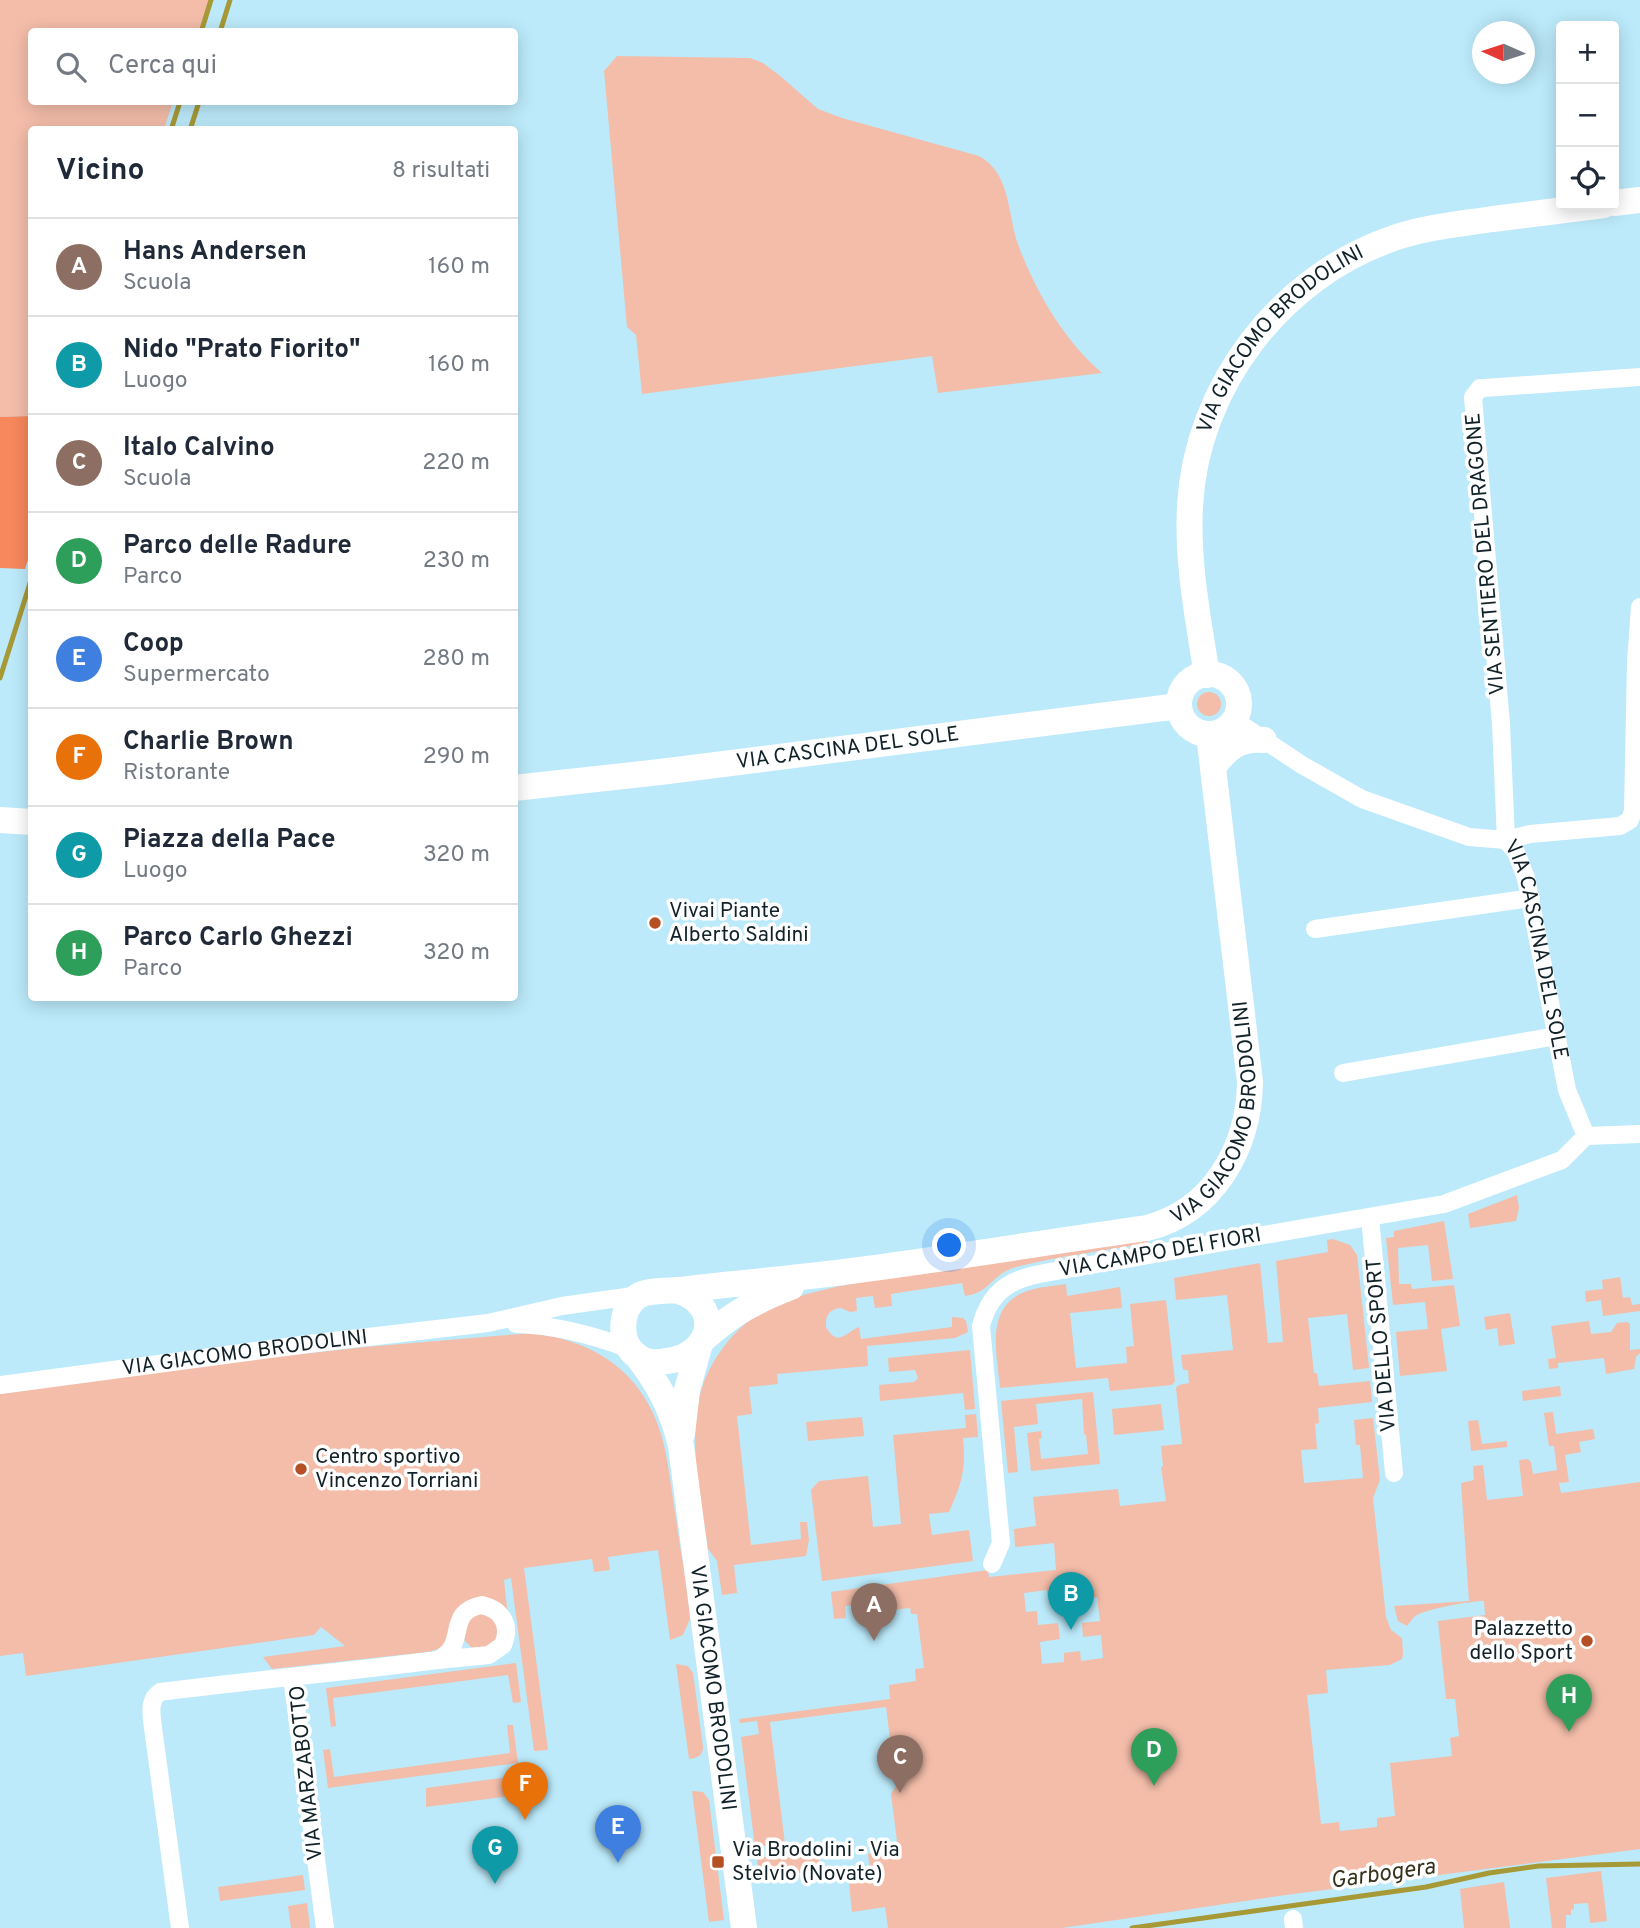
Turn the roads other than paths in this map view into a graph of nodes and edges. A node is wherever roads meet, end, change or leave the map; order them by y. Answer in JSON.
{"nodes":[{"id":1,"x":1640,"y":200,"type":"edge"},
{"id":2,"x":1619,"y":203,"type":"edge"},
{"id":3,"x":1565,"y":210,"type":"edge"},
{"id":4,"x":1640,"y":377,"type":"edge"},
{"id":5,"x":1640,"y":607,"type":"edge"},
{"id":6,"x":1207,"y":675,"type":"junction"},
{"id":7,"x":1179,"y":706,"type":"junction"},
{"id":8,"x":1234,"y":720,"type":"junction"},
{"id":9,"x":1209,"y":734,"type":"junction"},
{"id":10,"x":1264,"y":740,"type":"junction"},
{"id":11,"x":1213,"y":768,"type":"junction"},
{"id":12,"x":518,"y":788,"type":"edge"},
{"id":13,"x":0,"y":820,"type":"edge"},
{"id":14,"x":28,"y":822,"type":"edge"},
{"id":15,"x":1506,"y":840,"type":"junction"},
{"id":16,"x":1531,"y":898,"type":"junction"},
{"id":17,"x":1315,"y":929,"type":"dead end"},
{"id":18,"x":1557,"y":1037,"type":"junction"},
{"id":19,"x":1343,"y":1073,"type":"dead end"},
{"id":20,"x":1640,"y":1135,"type":"edge"},
{"id":21,"x":1586,"y":1136,"type":"junction"},
{"id":22,"x":1370,"y":1217,"type":"junction"},
{"id":23,"x":827,"y":1274,"type":"junction"},
{"id":24,"x":676,"y":1290,"type":"junction"},
{"id":25,"x":640,"y":1295,"type":"junction"},
{"id":26,"x":488,"y":1323,"type":"junction"},
{"id":27,"x":702,"y":1342,"type":"junction"},
{"id":28,"x":633,"y":1353,"type":"junction"},
{"id":29,"x":0,"y":1385,"type":"edge"},
{"id":30,"x":681,"y":1446,"type":"junction"},
{"id":31,"x":1394,"y":1473,"type":"dead end"},
{"id":32,"x":992,"y":1564,"type":"dead end"},
{"id":33,"x":438,"y":1660,"type":"dead end"},
{"id":34,"x":292,"y":1677,"type":"junction"},
{"id":35,"x":180,"y":1928,"type":"edge"},
{"id":36,"x":325,"y":1928,"type":"edge"},
{"id":37,"x":744,"y":1928,"type":"edge"}],
"edges":[{"from":1,"to":2,"type":"street"},
{"from":3,"to":6,"type":"street","name":"VIA GIACOMO BRODOLINI"},
{"from":4,"to":15,"type":"street","name":"VIA SENTIERO DEL DRAGONE"},
{"from":5,"to":15,"type":"street"},
{"from":6,"to":7,"type":"street"},
{"from":6,"to":8,"type":"street"},
{"from":7,"to":9,"type":"street"},
{"from":7,"to":12,"type":"street","name":"VIA CASCINA DEL SOLE"},
{"from":8,"to":9,"type":"street"},
{"from":8,"to":10,"type":"street","name":"VIA CASCINA DEL SOLE"},
{"from":9,"to":11,"type":"street","name":"VIA GIACOMO BRODOLINI"},
{"from":10,"to":11,"type":"street"},
{"from":10,"to":15,"type":"street","name":"VIA CASCINA DEL SOLE"},
{"from":11,"to":23,"type":"street","name":"VIA GIACOMO BRODOLINI"},
{"from":13,"to":14,"type":"street"},
{"from":15,"to":16,"type":"street","name":"VIA CASCINA DEL SOLE"},
{"from":16,"to":17,"type":"street"},
{"from":16,"to":18,"type":"street","name":"VIA CASCINA DEL SOLE"},
{"from":18,"to":19,"type":"street"},
{"from":18,"to":21,"type":"street","name":"VIA CASCINA DEL SOLE"},
{"from":20,"to":21,"type":"street"},
{"from":21,"to":22,"type":"street","name":"VIA CAMPO DEI FIORI"},
{"from":22,"to":31,"type":"street","name":"VIA DELLO SPORT"},
{"from":22,"to":32,"type":"street","name":"VIA CAMPO DEI FIORI"},
{"from":23,"to":24,"type":"street","name":"VIA GIACOMO BRODOLINI"},
{"from":23,"to":27,"type":"street","name":"VIA GIACOMO BRODOLINI"},
{"from":24,"to":25,"type":"street"},
{"from":24,"to":27,"type":"street"},
{"from":25,"to":26,"type":"street","name":"VIA GIACOMO BRODOLINI"},
{"from":25,"to":28,"type":"street"},
{"from":26,"to":28,"type":"street","name":"VIA GIACOMO BRODOLINI"},
{"from":26,"to":29,"type":"street","name":"VIA GIACOMO BRODOLINI"},
{"from":27,"to":28,"type":"street"},
{"from":27,"to":30,"type":"street","name":"VIA GIACOMO BRODOLINI"},
{"from":28,"to":30,"type":"street","name":"VIA GIACOMO BRODOLINI"},
{"from":30,"to":37,"type":"street","name":"VIA GIACOMO BRODOLINI"},
{"from":33,"to":34,"type":"street","name":"VIA MARZABOTTO"},
{"from":34,"to":35,"type":"street"},
{"from":34,"to":36,"type":"street","name":"VIA MARZABOTTO"}]}
